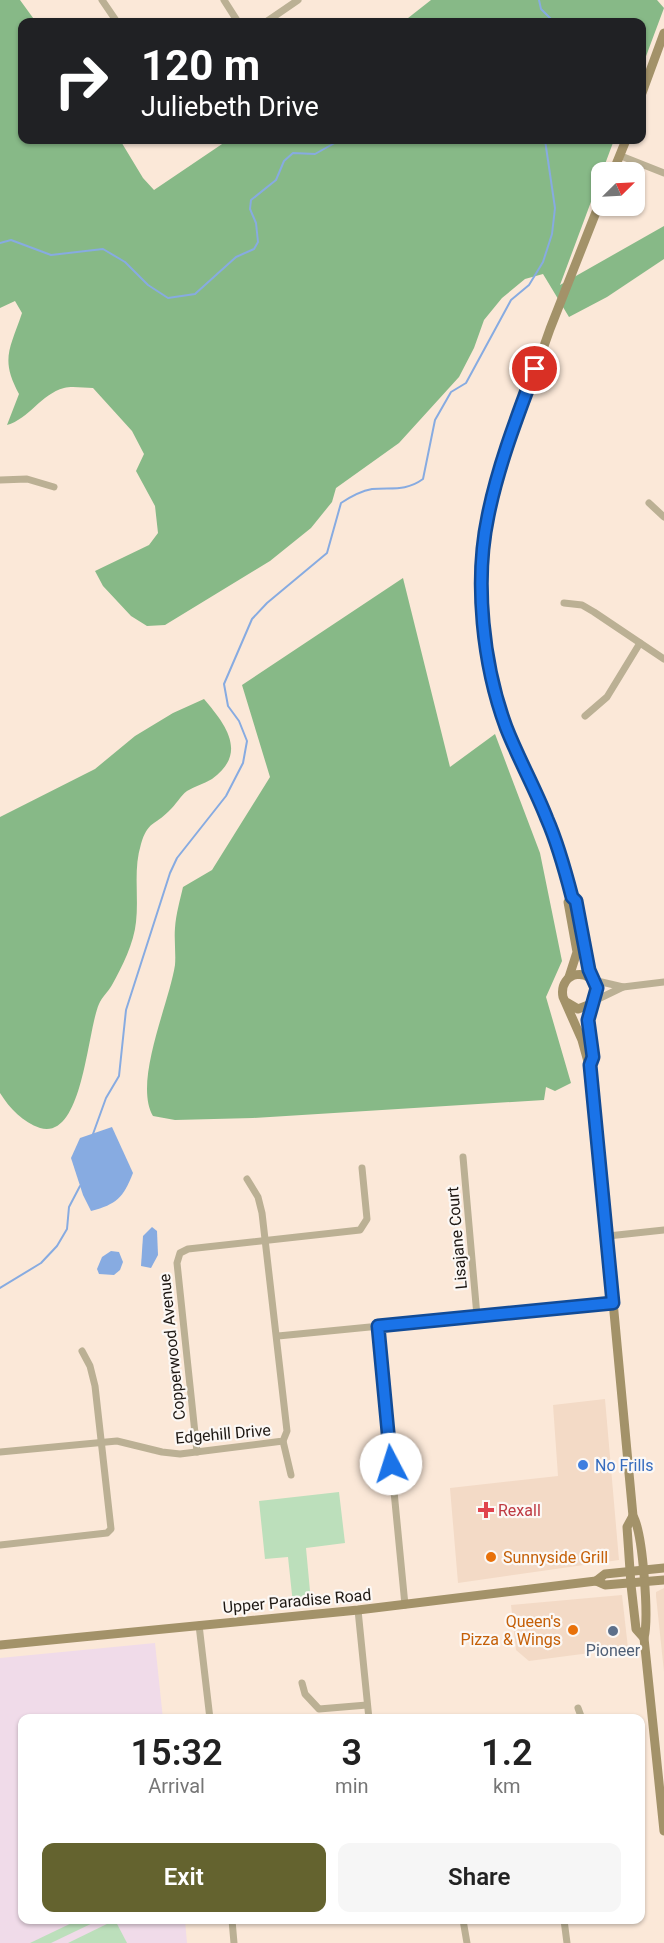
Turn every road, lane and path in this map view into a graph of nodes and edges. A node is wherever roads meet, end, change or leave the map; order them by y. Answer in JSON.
{"nodes":[{"id":1,"x":102,"y":0,"type":"edge"},
{"id":2,"x":224,"y":0,"type":"edge"},
{"id":3,"x":298,"y":0,"type":"edge"},
{"id":4,"x":114,"y":18,"type":"edge"},
{"id":5,"x":235,"y":18,"type":"edge"},
{"id":6,"x":272,"y":18,"type":"edge"},
{"id":7,"x":664,"y":33,"type":"edge"},
{"id":8,"x":646,"y":82,"type":"edge"},
{"id":9,"x":625,"y":144,"type":"edge"},
{"id":10,"x":621,"y":156,"type":"junction"},
{"id":11,"x":618,"y":162,"type":"edge"},
{"id":12,"x":664,"y":173,"type":"edge"},
{"id":13,"x":595,"y":216,"type":"edge"},
{"id":14,"x":0,"y":480,"type":"edge"},
{"id":15,"x":54,"y":487,"type":"dead end"},
{"id":16,"x":649,"y":504,"type":"dead end"},
{"id":17,"x":664,"y":517,"type":"edge"},
{"id":18,"x":564,"y":603,"type":"dead end"},
{"id":19,"x":640,"y":643,"type":"junction"},
{"id":20,"x":664,"y":659,"type":"edge"},
{"id":21,"x":585,"y":716,"type":"dead end"},
{"id":22,"x":572,"y":897,"type":"junction"},
{"id":23,"x":569,"y":977,"type":"junction"},
{"id":24,"x":592,"y":979,"type":"junction"},
{"id":25,"x":664,"y":982,"type":"edge"},
{"id":26,"x":623,"y":987,"type":"junction"},
{"id":27,"x":566,"y":1002,"type":"junction"},
{"id":28,"x":593,"y":1003,"type":"junction"},
{"id":29,"x":590,"y":1065,"type":"junction"},
{"id":30,"x":463,"y":1157,"type":"dead end"},
{"id":31,"x":362,"y":1168,"type":"dead end"},
{"id":32,"x":247,"y":1179,"type":"dead end"},
{"id":33,"x":664,"y":1230,"type":"edge"},
{"id":34,"x":608,"y":1236,"type":"junction"},
{"id":35,"x":265,"y":1241,"type":"junction"},
{"id":36,"x":613,"y":1303,"type":"junction"},
{"id":37,"x":477,"y":1316,"type":"junction"},
{"id":38,"x":378,"y":1326,"type":"junction"},
{"id":39,"x":278,"y":1336,"type":"junction"},
{"id":40,"x":82,"y":1351,"type":"dead end"},
{"id":41,"x":283,"y":1441,"type":"junction"},
{"id":42,"x":102,"y":1442,"type":"junction"},
{"id":43,"x":0,"y":1452,"type":"edge"},
{"id":44,"x":197,"y":1452,"type":"junction"},
{"id":45,"x":291,"y":1475,"type":"dead end"},
{"id":46,"x":633,"y":1516,"type":"junction"},
{"id":47,"x":0,"y":1545,"type":"edge"},
{"id":48,"x":664,"y":1568,"type":"edge"},
{"id":49,"x":642,"y":1569,"type":"junction"},
{"id":50,"x":630,"y":1571,"type":"junction"},
{"id":51,"x":664,"y":1580,"type":"edge"},
{"id":52,"x":596,"y":1581,"type":"junction"},
{"id":53,"x":644,"y":1583,"type":"junction"},
{"id":54,"x":631,"y":1585,"type":"junction"},
{"id":55,"x":405,"y":1605,"type":"junction"},
{"id":56,"x":358,"y":1610,"type":"junction"},
{"id":57,"x":199,"y":1625,"type":"junction"},
{"id":58,"x":644,"y":1638,"type":"junction"},
{"id":59,"x":0,"y":1645,"type":"edge"},
{"id":60,"x":302,"y":1683,"type":"dead end"},
{"id":61,"x":368,"y":1705,"type":"junction"},
{"id":62,"x":578,"y":1708,"type":"dead end"},
{"id":63,"x":209,"y":1714,"type":"edge"},
{"id":64,"x":369,"y":1714,"type":"edge"},
{"id":65,"x":580,"y":1714,"type":"edge"},
{"id":66,"x":664,"y":1831,"type":"edge"},
{"id":67,"x":232,"y":1924,"type":"edge"},
{"id":68,"x":464,"y":1924,"type":"edge"},
{"id":69,"x":565,"y":1924,"type":"edge"},
{"id":70,"x":234,"y":1943,"type":"edge"},
{"id":71,"x":467,"y":1943,"type":"edge"},
{"id":72,"x":567,"y":1943,"type":"edge"}],
"edges":[{"from":1,"to":4,"type":"street"},
{"from":2,"to":5,"type":"street"},
{"from":3,"to":6,"type":"street"},
{"from":7,"to":8,"type":"main road"},
{"from":9,"to":10,"type":"main road"},
{"from":10,"to":11,"type":"main road"},
{"from":10,"to":12,"type":"street"},
{"from":13,"to":22,"type":"main road"},
{"from":14,"to":15,"type":"street"},
{"from":16,"to":17,"type":"street"},
{"from":18,"to":19,"type":"street"},
{"from":19,"to":20,"type":"street"},
{"from":19,"to":21,"type":"street"},
{"from":22,"to":23,"type":"main road"},
{"from":22,"to":24,"type":"main road"},
{"from":23,"to":24,"type":"main road"},
{"from":23,"to":27,"type":"main road"},
{"from":24,"to":26,"type":"street"},
{"from":24,"to":28,"type":"main road"},
{"from":25,"to":26,"type":"street"},
{"from":26,"to":28,"type":"street"},
{"from":27,"to":28,"type":"main road"},
{"from":27,"to":29,"type":"main road"},
{"from":28,"to":29,"type":"main road"},
{"from":29,"to":34,"type":"main road"},
{"from":30,"to":37,"type":"street","name":"Lisajane Court"},
{"from":31,"to":35,"type":"street"},
{"from":32,"to":35,"type":"street","name":"Edgehill Drive"},
{"from":33,"to":34,"type":"street"},
{"from":34,"to":36,"type":"main road"},
{"from":35,"to":39,"type":"street","name":"Edgehill Drive"},
{"from":35,"to":44,"type":"street","name":"Copperwood Avenue"},
{"from":36,"to":37,"type":"street"},
{"from":36,"to":46,"type":"main road"},
{"from":37,"to":38,"type":"street"},
{"from":38,"to":39,"type":"street"},
{"from":38,"to":55,"type":"street"},
{"from":39,"to":41,"type":"street","name":"Edgehill Drive"},
{"from":40,"to":42,"type":"street"},
{"from":41,"to":44,"type":"street","name":"Edgehill Drive"},
{"from":41,"to":45,"type":"street"},
{"from":42,"to":43,"type":"street","name":"Edgehill Drive"},
{"from":42,"to":44,"type":"street","name":"Edgehill Drive"},
{"from":42,"to":47,"type":"street"},
{"from":46,"to":49,"type":"main road"},
{"from":46,"to":50,"type":"main road"},
{"from":48,"to":49,"type":"main road","name":"Upper Paradise Road"},
{"from":49,"to":50,"type":"main road","name":"Upper Paradise Road"},
{"from":49,"to":53,"type":"main road"},
{"from":50,"to":52,"type":"main road","name":"Upper Paradise Road"},
{"from":50,"to":54,"type":"main road"},
{"from":51,"to":53,"type":"main road","name":"Upper Paradise Road"},
{"from":52,"to":54,"type":"main road","name":"Upper Paradise Road"},
{"from":52,"to":55,"type":"main road","name":"Upper Paradise Road"},
{"from":53,"to":54,"type":"main road","name":"Upper Paradise Road"},
{"from":53,"to":58,"type":"main road"},
{"from":54,"to":58,"type":"main road"},
{"from":55,"to":56,"type":"main road","name":"Upper Paradise Road"},
{"from":56,"to":57,"type":"main road","name":"Upper Paradise Road"},
{"from":56,"to":61,"type":"street"},
{"from":57,"to":59,"type":"main road","name":"Upper Paradise Road"},
{"from":57,"to":63,"type":"street"},
{"from":58,"to":66,"type":"main road"},
{"from":60,"to":61,"type":"street"},
{"from":61,"to":64,"type":"street"},
{"from":62,"to":65,"type":"street"},
{"from":67,"to":70,"type":"street"},
{"from":68,"to":71,"type":"street"},
{"from":69,"to":72,"type":"street"}]}
